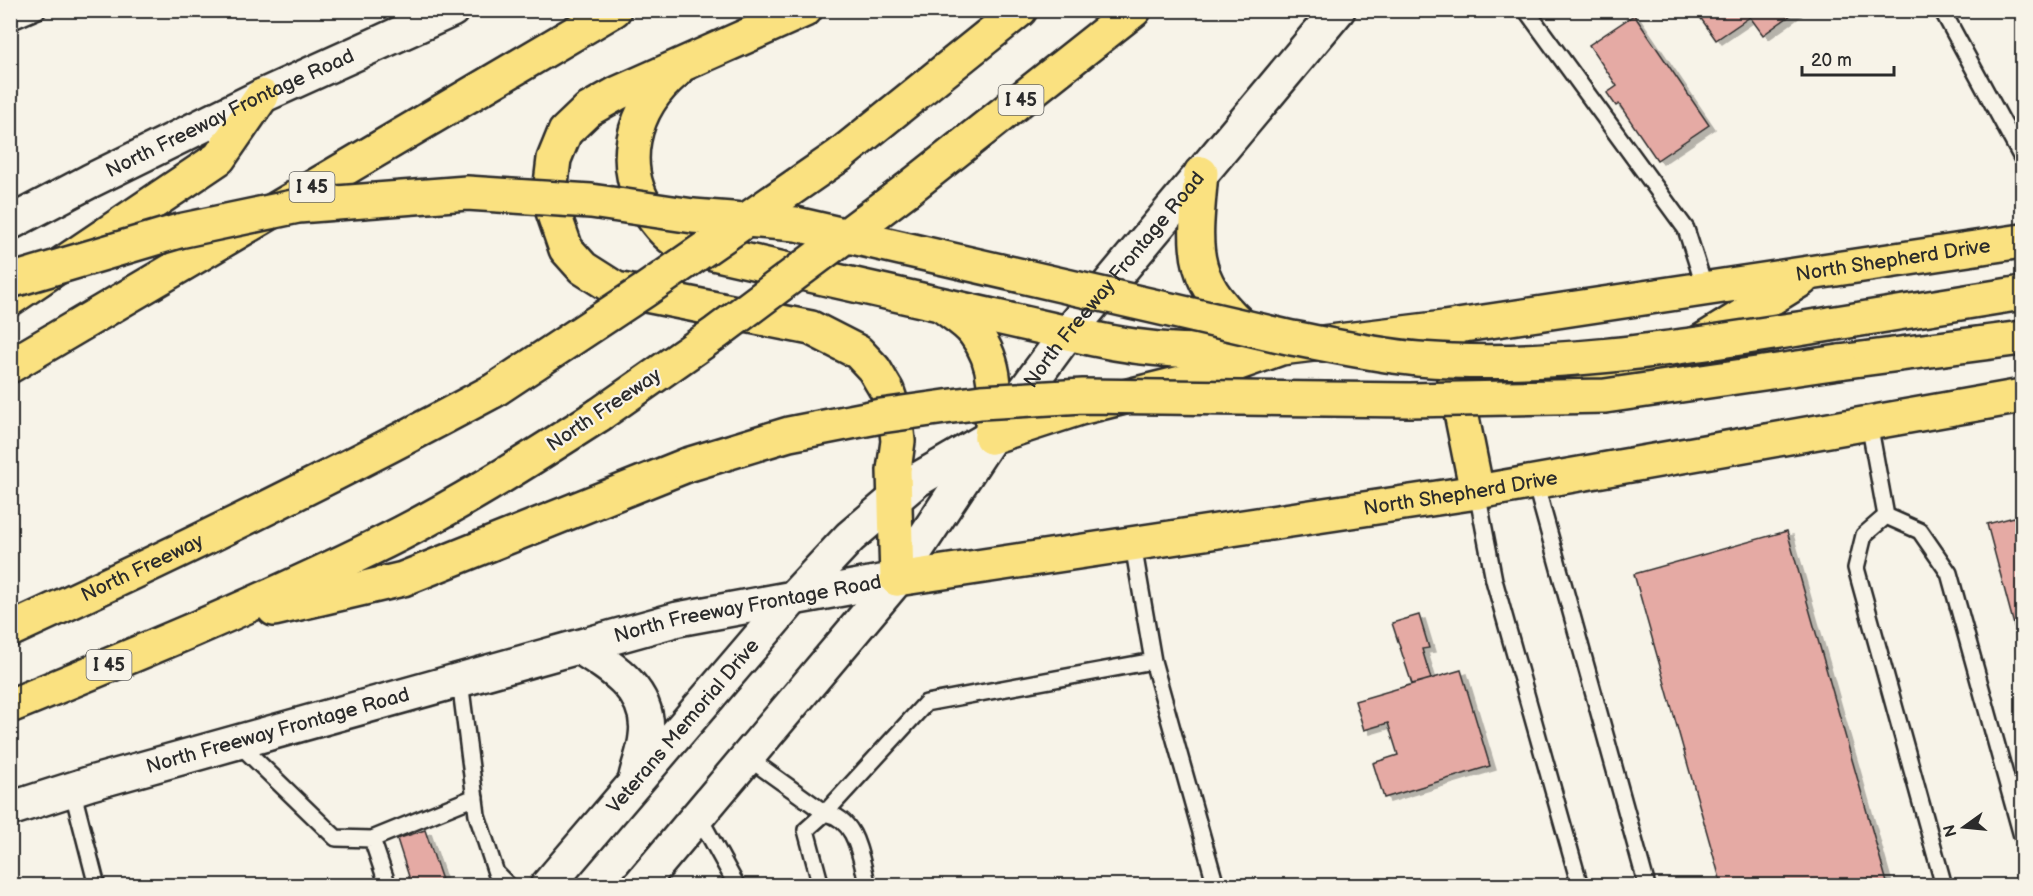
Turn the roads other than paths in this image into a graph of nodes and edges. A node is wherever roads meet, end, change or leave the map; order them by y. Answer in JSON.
{"nodes":[{"id":1,"x":38,"y":10,"type":"edge"},
{"id":2,"x":452,"y":10,"type":"edge"},
{"id":3,"x":614,"y":10,"type":"edge"},
{"id":4,"x":805,"y":10,"type":"edge"},
{"id":5,"x":1020,"y":10,"type":"edge"},
{"id":6,"x":1134,"y":10,"type":"edge"},
{"id":7,"x":1338,"y":10,"type":"edge"},
{"id":8,"x":1526,"y":10,"type":"edge"},
{"id":9,"x":1942,"y":10,"type":"edge"},
{"id":10,"x":10,"y":22,"type":"edge"},
{"id":11,"x":698,"y":57,"type":"junction"},
{"id":12,"x":262,"y":96,"type":"junction"},
{"id":13,"x":2022,"y":159,"type":"edge"},
{"id":14,"x":1201,"y":173,"type":"junction"},
{"id":15,"x":10,"y":224,"type":"edge"},
{"id":16,"x":2022,"y":241,"type":"edge"},
{"id":17,"x":1814,"y":272,"type":"junction"},
{"id":18,"x":10,"y":281,"type":"edge"},
{"id":19,"x":1705,"y":288,"type":"junction"},
{"id":20,"x":2022,"y":293,"type":"edge"},
{"id":21,"x":10,"y":299,"type":"edge"},
{"id":22,"x":939,"y":303,"type":"junction"},
{"id":23,"x":1444,"y":328,"type":"junction"},
{"id":24,"x":1068,"y":333,"type":"junction"},
{"id":25,"x":2022,"y":338,"type":"edge"},
{"id":26,"x":1281,"y":348,"type":"junction"},
{"id":27,"x":10,"y":366,"type":"edge"},
{"id":28,"x":2022,"y":396,"type":"edge"},
{"id":29,"x":1460,"y":404,"type":"junction"},
{"id":30,"x":1869,"y":423,"type":"junction"},
{"id":31,"x":991,"y":437,"type":"junction"},
{"id":32,"x":1534,"y":482,"type":"junction"},
{"id":33,"x":1477,"y":492,"type":"junction"},
{"id":34,"x":894,"y":498,"type":"junction"},
{"id":35,"x":1886,"y":516,"type":"junction"},
{"id":36,"x":1133,"y":545,"type":"junction"},
{"id":37,"x":897,"y":579,"type":"junction"},
{"id":38,"x":793,"y":598,"type":"junction"},
{"id":39,"x":208,"y":624,"type":"junction"},
{"id":40,"x":10,"y":630,"type":"edge"},
{"id":41,"x":581,"y":648,"type":"junction"},
{"id":42,"x":1154,"y":661,"type":"junction"},
{"id":43,"x":460,"y":681,"type":"junction"},
{"id":44,"x":10,"y":706,"type":"edge"},
{"id":45,"x":237,"y":742,"type":"junction"},
{"id":46,"x":747,"y":757,"type":"junction"},
{"id":47,"x":634,"y":786,"type":"junction"},
{"id":48,"x":72,"y":789,"type":"junction"},
{"id":49,"x":475,"y":797,"type":"junction"},
{"id":50,"x":10,"y":809,"type":"edge"},
{"id":51,"x":825,"y":813,"type":"junction"},
{"id":52,"x":698,"y":815,"type":"junction"},
{"id":53,"x":2022,"y":836,"type":"edge"},
{"id":54,"x":372,"y":838,"type":"junction"},
{"id":55,"x":97,"y":885,"type":"edge"},
{"id":56,"x":388,"y":885,"type":"edge"},
{"id":57,"x":509,"y":885,"type":"edge"},
{"id":58,"x":547,"y":885,"type":"edge"},
{"id":59,"x":639,"y":885,"type":"edge"},
{"id":60,"x":737,"y":885,"type":"edge"},
{"id":61,"x":821,"y":885,"type":"edge"},
{"id":62,"x":868,"y":885,"type":"edge"},
{"id":63,"x":1216,"y":885,"type":"edge"},
{"id":64,"x":1580,"y":885,"type":"edge"},
{"id":65,"x":1647,"y":885,"type":"edge"},
{"id":66,"x":1944,"y":885,"type":"edge"}],
"edges":[{"from":1,"to":10,"type":"lane"},
{"from":2,"to":12,"type":"main road","name":"North Freeway Frontage Road"},
{"from":3,"to":27,"type":"main road","number":"I 45"},
{"from":4,"to":11,"type":"main road"},
{"from":5,"to":40,"type":"main road","name":"North Freeway","bridge":true},
{"from":6,"to":39,"type":"main road","name":"North Freeway","number":"I 45","bridge":true},
{"from":7,"to":14,"type":"main road","name":"North Freeway Frontage Road"},
{"from":8,"to":19,"type":"lane"},
{"from":9,"to":13,"type":"lane"},
{"from":11,"to":22,"type":"main road"},
{"from":11,"to":34,"type":"main road"},
{"from":12,"to":15,"type":"main road","name":"North Freeway Frontage Road"},
{"from":12,"to":21,"type":"main road"},
{"from":14,"to":24,"type":"main road","name":"North Freeway Frontage Road"},
{"from":14,"to":26,"type":"main road"},
{"from":16,"to":17,"type":"main road","name":"North Shepherd Drive"},
{"from":17,"to":19,"type":"main road","name":"North Shepherd Drive"},
{"from":17,"to":29,"type":"main road"},
{"from":18,"to":20,"type":"main road","bridge":true},
{"from":19,"to":23,"type":"main road","name":"North Shepherd Drive"},
{"from":22,"to":24,"type":"main road"},
{"from":22,"to":31,"type":"main road"},
{"from":23,"to":26,"type":"main road","name":"North Shepherd Drive"},
{"from":23,"to":29,"type":"main road"},
{"from":24,"to":26,"type":"main road"},
{"from":24,"to":31,"type":"main road","name":"North Freeway Frontage Road"},
{"from":25,"to":39,"type":"main road","bridge":true},
{"from":26,"to":31,"type":"main road","name":"North Shepherd Drive"},
{"from":28,"to":30,"type":"main road","name":"North Shepherd Drive"},
{"from":29,"to":33,"type":"main road"},
{"from":30,"to":32,"type":"main road","name":"North Shepherd Drive"},
{"from":30,"to":35,"type":"lane"},
{"from":31,"to":34,"type":"main road","name":"Veterans Memorial Drive"},
{"from":31,"to":37,"type":"main road","name":"North Freeway Frontage Road"},
{"from":32,"to":33,"type":"main road","name":"North Shepherd Drive"},
{"from":32,"to":65,"type":"lane"},
{"from":33,"to":36,"type":"main road","name":"North Shepherd Drive"},
{"from":33,"to":64,"type":"lane"},
{"from":34,"to":37,"type":"main road"},
{"from":34,"to":38,"type":"main road","name":"Veterans Memorial Drive"},
{"from":35,"to":53,"type":"lane"},
{"from":35,"to":66,"type":"lane"},
{"from":36,"to":37,"type":"main road","name":"North Shepherd Drive"},
{"from":36,"to":42,"type":"lane"},
{"from":37,"to":38,"type":"main road","name":"North Freeway Frontage Road"},
{"from":37,"to":46,"type":"main road"},
{"from":38,"to":41,"type":"main road","name":"North Freeway Frontage Road"},
{"from":38,"to":47,"type":"main road","name":"Veterans Memorial Drive"},
{"from":39,"to":44,"type":"main road","name":"North Freeway","number":"I 45"},
{"from":41,"to":43,"type":"main road","name":"North Freeway Frontage Road"},
{"from":41,"to":47,"type":"main road"},
{"from":42,"to":51,"type":"lane"},
{"from":42,"to":63,"type":"lane"},
{"from":43,"to":45,"type":"main road","name":"North Freeway Frontage Road"},
{"from":43,"to":49,"type":"lane"},
{"from":45,"to":48,"type":"main road","name":"North Freeway Frontage Road"},
{"from":45,"to":54,"type":"lane"},
{"from":46,"to":51,"type":"lane"},
{"from":46,"to":52,"type":"main road"},
{"from":47,"to":58,"type":"main road","name":"Veterans Memorial Drive"},
{"from":48,"to":50,"type":"main road","name":"North Freeway Frontage Road"},
{"from":48,"to":55,"type":"lane"},
{"from":49,"to":54,"type":"lane"},
{"from":49,"to":57,"type":"lane"},
{"from":51,"to":61,"type":"lane"},
{"from":51,"to":62,"type":"lane"},
{"from":52,"to":59,"type":"main road"},
{"from":52,"to":60,"type":"lane"},
{"from":54,"to":56,"type":"lane"}]}
